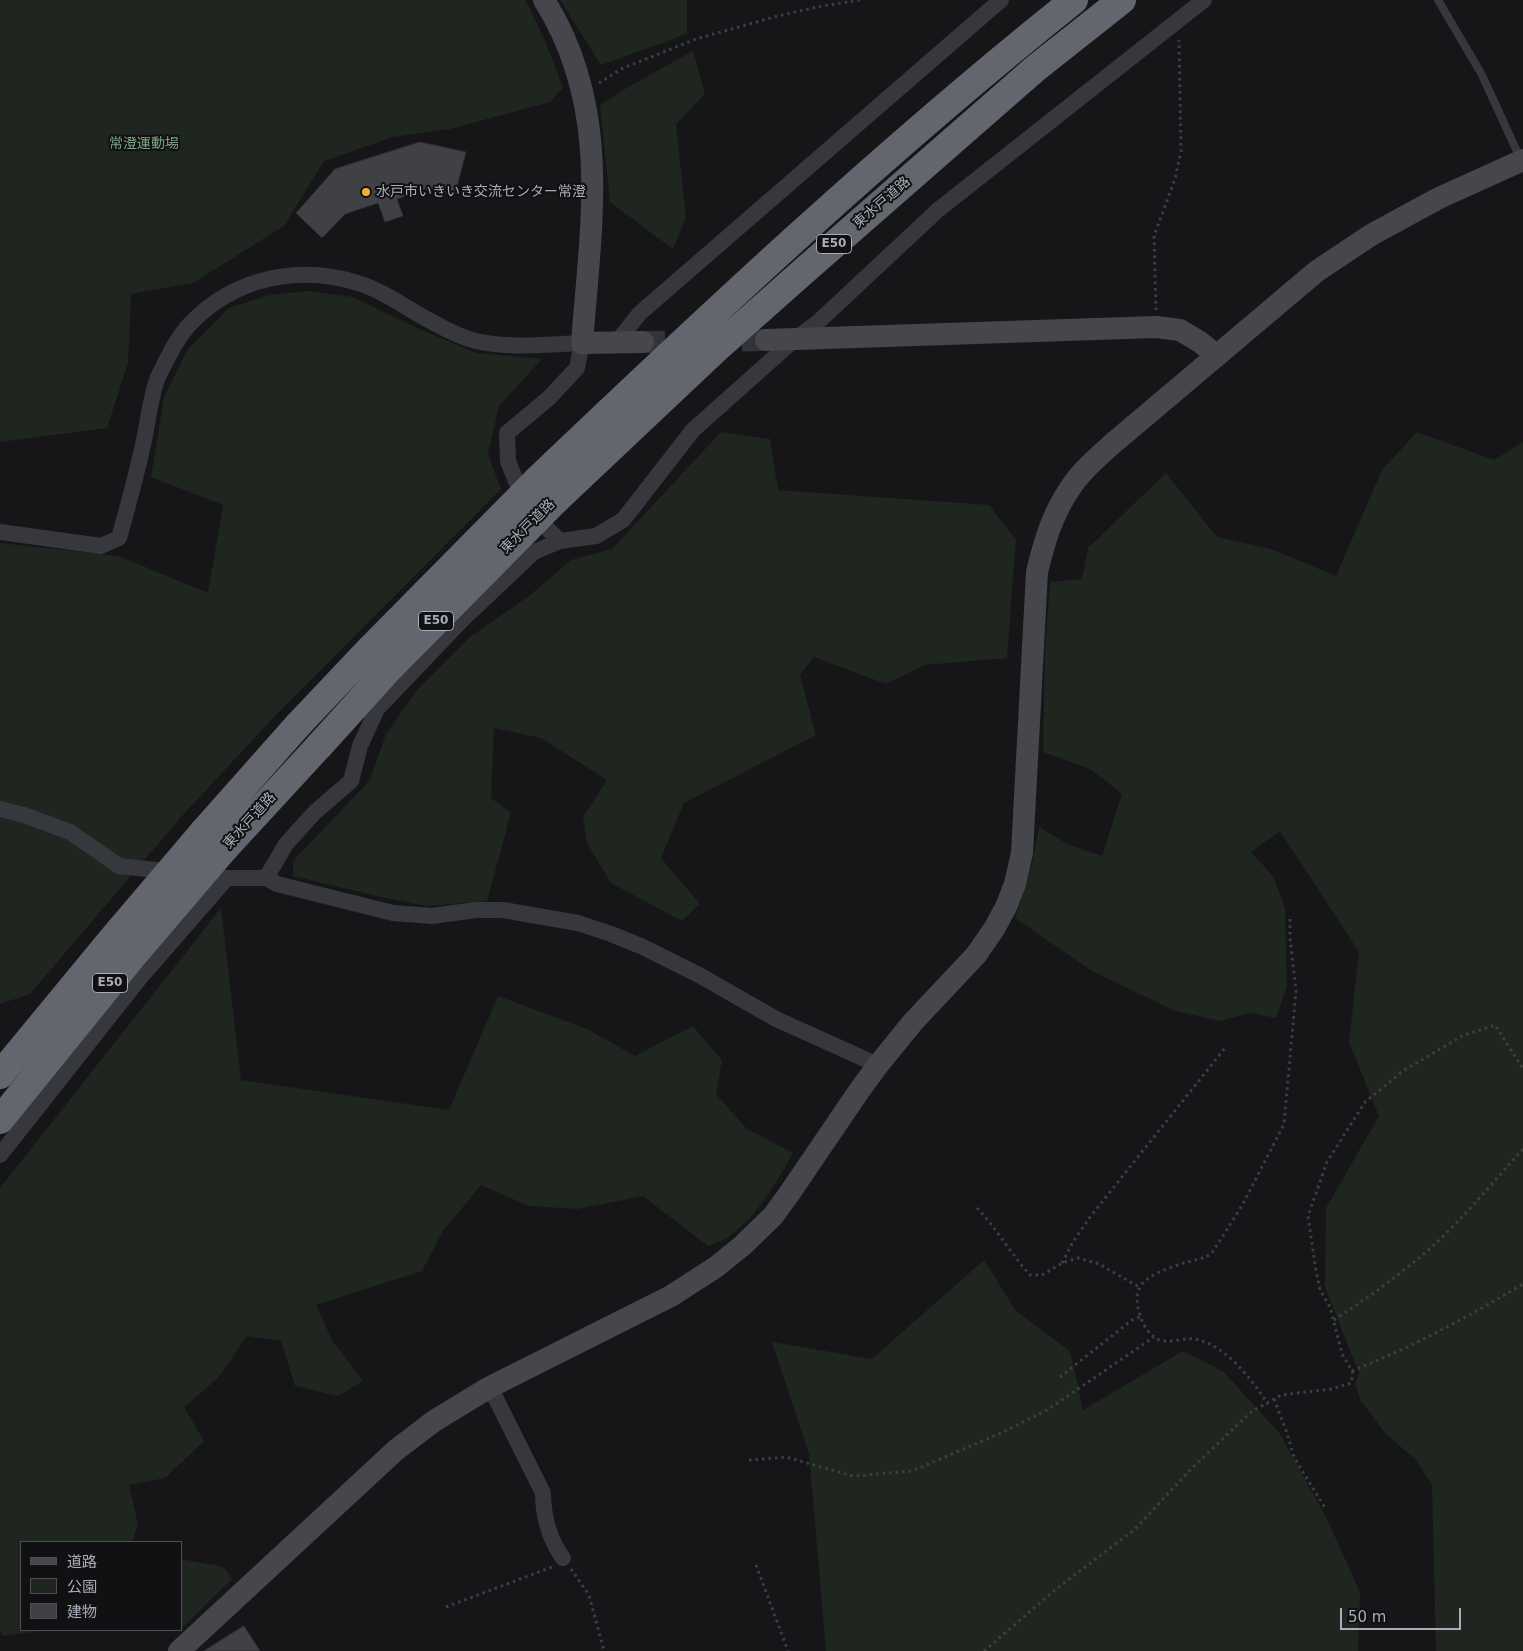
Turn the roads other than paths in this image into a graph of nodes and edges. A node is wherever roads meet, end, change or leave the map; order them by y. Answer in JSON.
{"nodes":[{"id":1,"x":544,"y":0,"type":"edge"},
{"id":2,"x":1001,"y":0,"type":"edge"},
{"id":3,"x":1074,"y":0,"type":"edge"},
{"id":4,"x":1122,"y":0,"type":"edge"},
{"id":5,"x":1204,"y":0,"type":"edge"},
{"id":6,"x":1438,"y":0,"type":"edge"},
{"id":7,"x":1522,"y":161,"type":"edge"},
{"id":8,"x":795,"y":339,"type":"junction"},
{"id":9,"x":766,"y":340,"type":"tunnel mouth"},
{"id":10,"x":643,"y":342,"type":"tunnel mouth"},
{"id":11,"x":582,"y":343,"type":"junction"},
{"id":12,"x":616,"y":343,"type":"junction"},
{"id":13,"x":1216,"y":355,"type":"junction"},
{"id":14,"x":0,"y":532,"type":"edge"},
{"id":15,"x":560,"y":541,"type":"junction"},
{"id":16,"x":0,"y":809,"type":"edge"},
{"id":17,"x":227,"y":878,"type":"junction"},
{"id":18,"x":266,"y":878,"type":"junction"},
{"id":19,"x":878,"y":1065,"type":"junction"},
{"id":20,"x":0,"y":1075,"type":"edge"},
{"id":21,"x":0,"y":1120,"type":"edge"},
{"id":22,"x":0,"y":1155,"type":"edge"},
{"id":23,"x":490,"y":1387,"type":"junction"},
{"id":24,"x":563,"y":1558,"type":"road end"},
{"id":25,"x":179,"y":1651,"type":"edge"}],
"edges":[{"from":1,"to":11,"type":"street"},
{"from":2,"to":12,"type":"street"},
{"from":3,"to":20,"type":"highway","name":"東水戸道路","number":"E50","bridge":true},
{"from":4,"to":21,"type":"highway","name":"東水戸道路","number":"E50","bridge":true},
{"from":5,"to":8,"type":"street"},
{"from":6,"to":7,"type":"lane"},
{"from":7,"to":13,"type":"street"},
{"from":8,"to":9,"type":"street"},
{"from":8,"to":13,"type":"street"},
{"from":8,"to":15,"type":"street"},
{"from":10,"to":12,"type":"street"},
{"from":11,"to":12,"type":"street"},
{"from":11,"to":14,"type":"street"},
{"from":11,"to":15,"type":"street"},
{"from":13,"to":19,"type":"street"},
{"from":15,"to":18,"type":"street"},
{"from":16,"to":17,"type":"street"},
{"from":17,"to":18,"type":"street"},
{"from":17,"to":22,"type":"street"},
{"from":18,"to":19,"type":"street"},
{"from":19,"to":23,"type":"street"},
{"from":23,"to":24,"type":"street"},
{"from":23,"to":25,"type":"street"}]}
